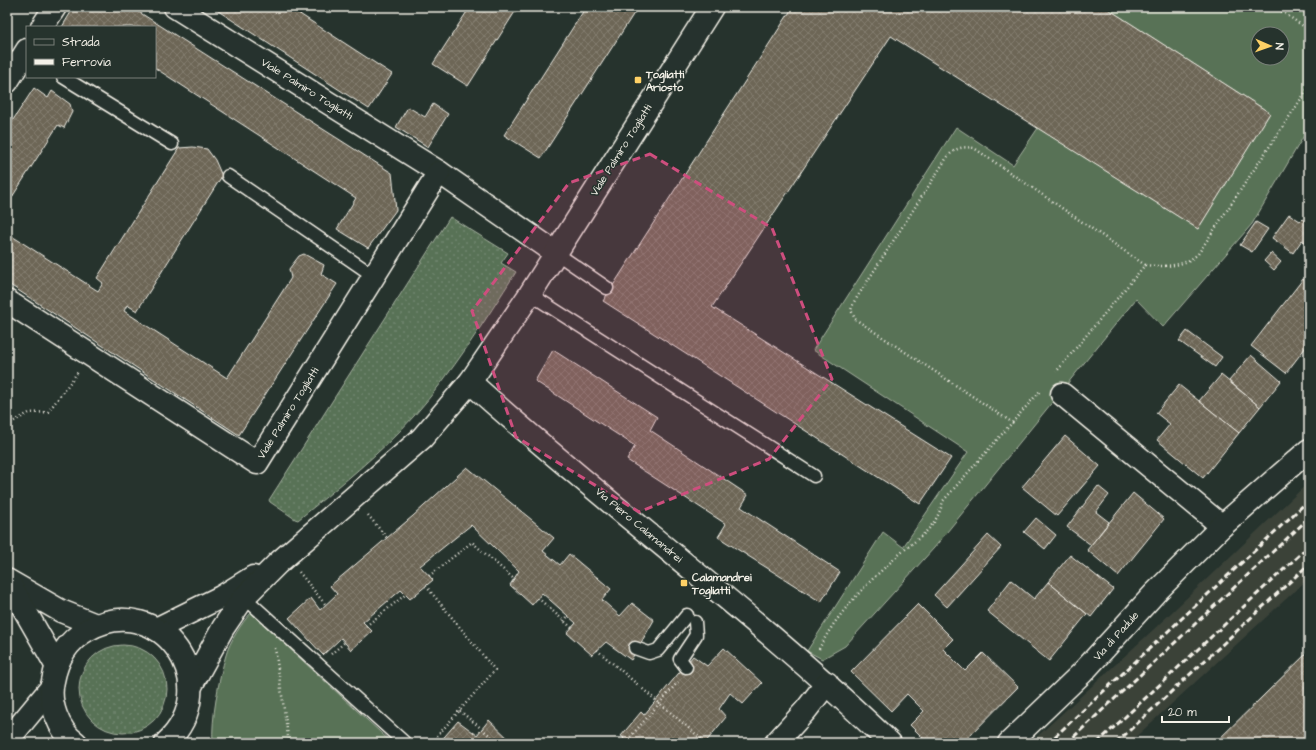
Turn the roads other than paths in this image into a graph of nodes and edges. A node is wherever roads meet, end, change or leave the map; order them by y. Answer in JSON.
{"nodes":[{"id":1,"x":55,"y":7,"type":"edge"},
{"id":2,"x":175,"y":7,"type":"edge"},
{"id":3,"x":712,"y":7,"type":"edge"},
{"id":4,"x":43,"y":26,"type":"edge"},
{"id":5,"x":26,"y":53,"type":"edge"},
{"id":6,"x":65,"y":78,"type":"edge"},
{"id":7,"x":7,"y":82,"type":"edge"},
{"id":8,"x":172,"y":144,"type":"dead end"},
{"id":9,"x":439,"y":172,"type":"junction"},
{"id":10,"x":228,"y":176,"type":"dead end"},
{"id":11,"x":556,"y":253,"type":"junction"},
{"id":12,"x":374,"y":276,"type":"junction"},
{"id":13,"x":607,"y":288,"type":"dead end"},
{"id":14,"x":530,"y":294,"type":"junction"},
{"id":15,"x":7,"y":301,"type":"edge"},
{"id":16,"x":470,"y":382,"type":"junction"},
{"id":17,"x":1053,"y":386,"type":"road end"},
{"id":18,"x":1309,"y":450,"type":"edge"},
{"id":19,"x":814,"y":476,"type":"dead end"},
{"id":20,"x":1222,"y":526,"type":"junction"},
{"id":21,"x":287,"y":565,"type":"junction"},
{"id":22,"x":7,"y":580,"type":"edge"},
{"id":23,"x":244,"y":597,"type":"junction"},
{"id":24,"x":96,"y":625,"type":"junction"},
{"id":25,"x":156,"y":629,"type":"junction"},
{"id":26,"x":635,"y":648,"type":"dead end"},
{"id":27,"x":56,"y":665,"type":"junction"},
{"id":28,"x":686,"y":667,"type":"dead end"},
{"id":29,"x":827,"y":683,"type":"junction"},
{"id":30,"x":191,"y":686,"type":"junction"},
{"id":31,"x":51,"y":688,"type":"junction"},
{"id":32,"x":186,"y":716,"type":"junction"},
{"id":33,"x":7,"y":741,"type":"edge"},
{"id":34,"x":76,"y":743,"type":"edge"},
{"id":35,"x":166,"y":743,"type":"edge"},
{"id":36,"x":191,"y":743,"type":"edge"},
{"id":37,"x":405,"y":743,"type":"edge"},
{"id":38,"x":776,"y":743,"type":"edge"},
{"id":39,"x":890,"y":743,"type":"edge"},
{"id":40,"x":1009,"y":743,"type":"edge"}],
"edges":[{"from":1,"to":4,"type":"street"},
{"from":2,"to":9,"type":"street","name":"Viale Palmiro Togliatti"},
{"from":3,"to":11,"type":"street","name":"Viale Palmiro Togliatti"},
{"from":5,"to":7,"type":"street"},
{"from":6,"to":8,"type":"lane"},
{"from":9,"to":11,"type":"street","name":"Viale Palmiro Togliatti"},
{"from":9,"to":12,"type":"street","name":"Viale Palmiro Togliatti"},
{"from":10,"to":12,"type":"lane"},
{"from":11,"to":13,"type":"lane"},
{"from":11,"to":14,"type":"street","name":"Viale Palmiro Togliatti"},
{"from":12,"to":15,"type":"street","name":"Viale Palmiro Togliatti"},
{"from":14,"to":16,"type":"street","name":"Viale Palmiro Togliatti"},
{"from":14,"to":19,"type":"lane"},
{"from":16,"to":21,"type":"street","name":"Viale Palmiro Togliatti"},
{"from":16,"to":29,"type":"street","name":"Via Piero Calamandrei"},
{"from":17,"to":20,"type":"street"},
{"from":18,"to":20,"type":"street","name":"Via di Padule"},
{"from":20,"to":40,"type":"street","name":"Via di Padule"},
{"from":21,"to":23,"type":"street","name":"Viale Palmiro Togliatti"},
{"from":21,"to":25,"type":"street","name":"Viale Palmiro Togliatti"},
{"from":22,"to":24,"type":"street"},
{"from":22,"to":27,"type":"street"},
{"from":23,"to":30,"type":"street","name":"Viale Palmiro Togliatti"},
{"from":23,"to":37,"type":"lane"},
{"from":24,"to":25,"type":"street"},
{"from":24,"to":27,"type":"street"},
{"from":25,"to":30,"type":"street"},
{"from":26,"to":28,"type":"lane"},
{"from":27,"to":31,"type":"street"},
{"from":29,"to":38,"type":"street"},
{"from":29,"to":39,"type":"street","name":"Via Piero Calamandrei"},
{"from":30,"to":32,"type":"street"},
{"from":31,"to":33,"type":"street"},
{"from":31,"to":34,"type":"street"},
{"from":32,"to":35,"type":"street"},
{"from":32,"to":36,"type":"street"}]}
